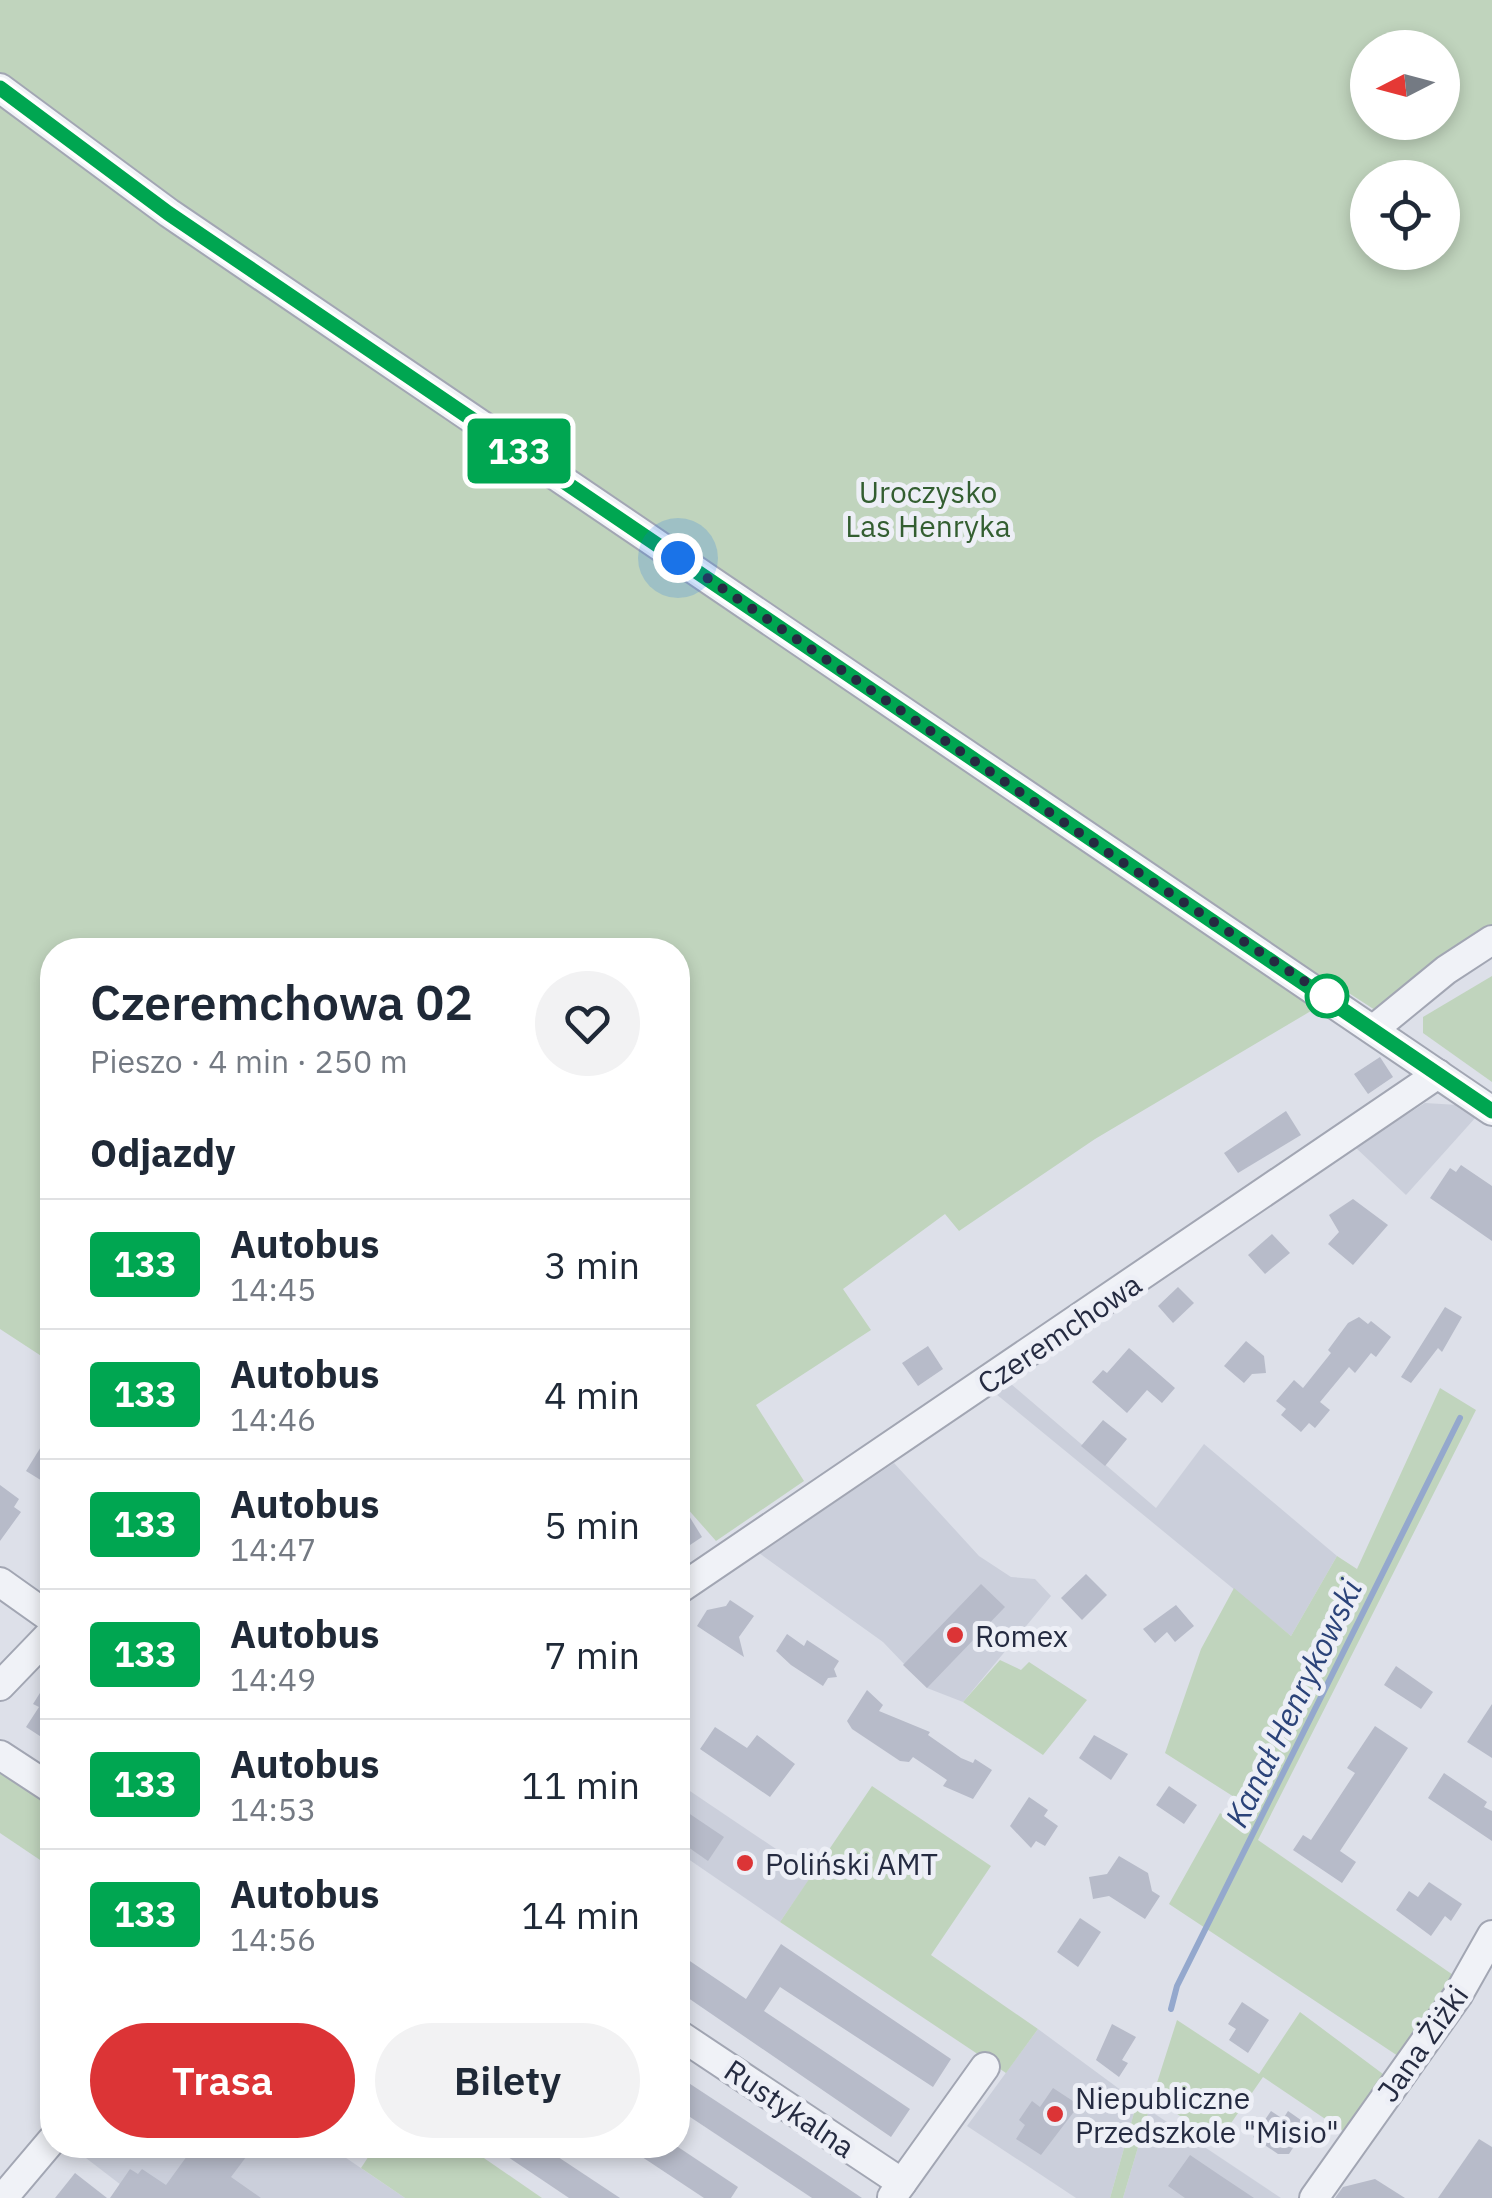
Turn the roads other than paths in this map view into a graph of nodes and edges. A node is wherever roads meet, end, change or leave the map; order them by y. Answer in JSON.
{"nodes":[{"id":1,"x":0,"y":88,"type":"edge"},
{"id":2,"x":1492,"y":940,"type":"edge"},
{"id":3,"x":1374,"y":1029,"type":"junction"},
{"id":4,"x":1438,"y":1074,"type":"junction"},
{"id":5,"x":1492,"y":1110,"type":"edge"},
{"id":6,"x":0,"y":1582,"type":"edge"},
{"id":7,"x":690,"y":1582,"type":"edge"},
{"id":8,"x":40,"y":1610,"type":"edge"},
{"id":9,"x":40,"y":1644,"type":"edge"},
{"id":10,"x":0,"y":1686,"type":"edge"},
{"id":11,"x":0,"y":1755,"type":"edge"},
{"id":12,"x":40,"y":1781,"type":"edge"},
{"id":13,"x":1492,"y":1935,"type":"edge"},
{"id":14,"x":690,"y":2043,"type":"edge"},
{"id":15,"x":985,"y":2067,"type":"dead end"},
{"id":16,"x":40,"y":2154,"type":"edge"},
{"id":17,"x":896,"y":2190,"type":"edge"},
{"id":18,"x":4,"y":2198,"type":"edge"},
{"id":19,"x":1314,"y":2198,"type":"edge"}],
"edges":[{"from":1,"to":3,"type":"street"},
{"from":2,"to":3,"type":"street"},
{"from":3,"to":4,"type":"street"},
{"from":4,"to":5,"type":"street"},
{"from":4,"to":7,"type":"street","name":"Czeremchowa"},
{"from":6,"to":8,"type":"street"},
{"from":9,"to":10,"type":"street"},
{"from":11,"to":12,"type":"street"},
{"from":13,"to":19,"type":"street","name":"Jana Żiżki"},
{"from":14,"to":17,"type":"street","name":"Rustykalna"},
{"from":15,"to":17,"type":"street"},
{"from":16,"to":18,"type":"street"}]}
